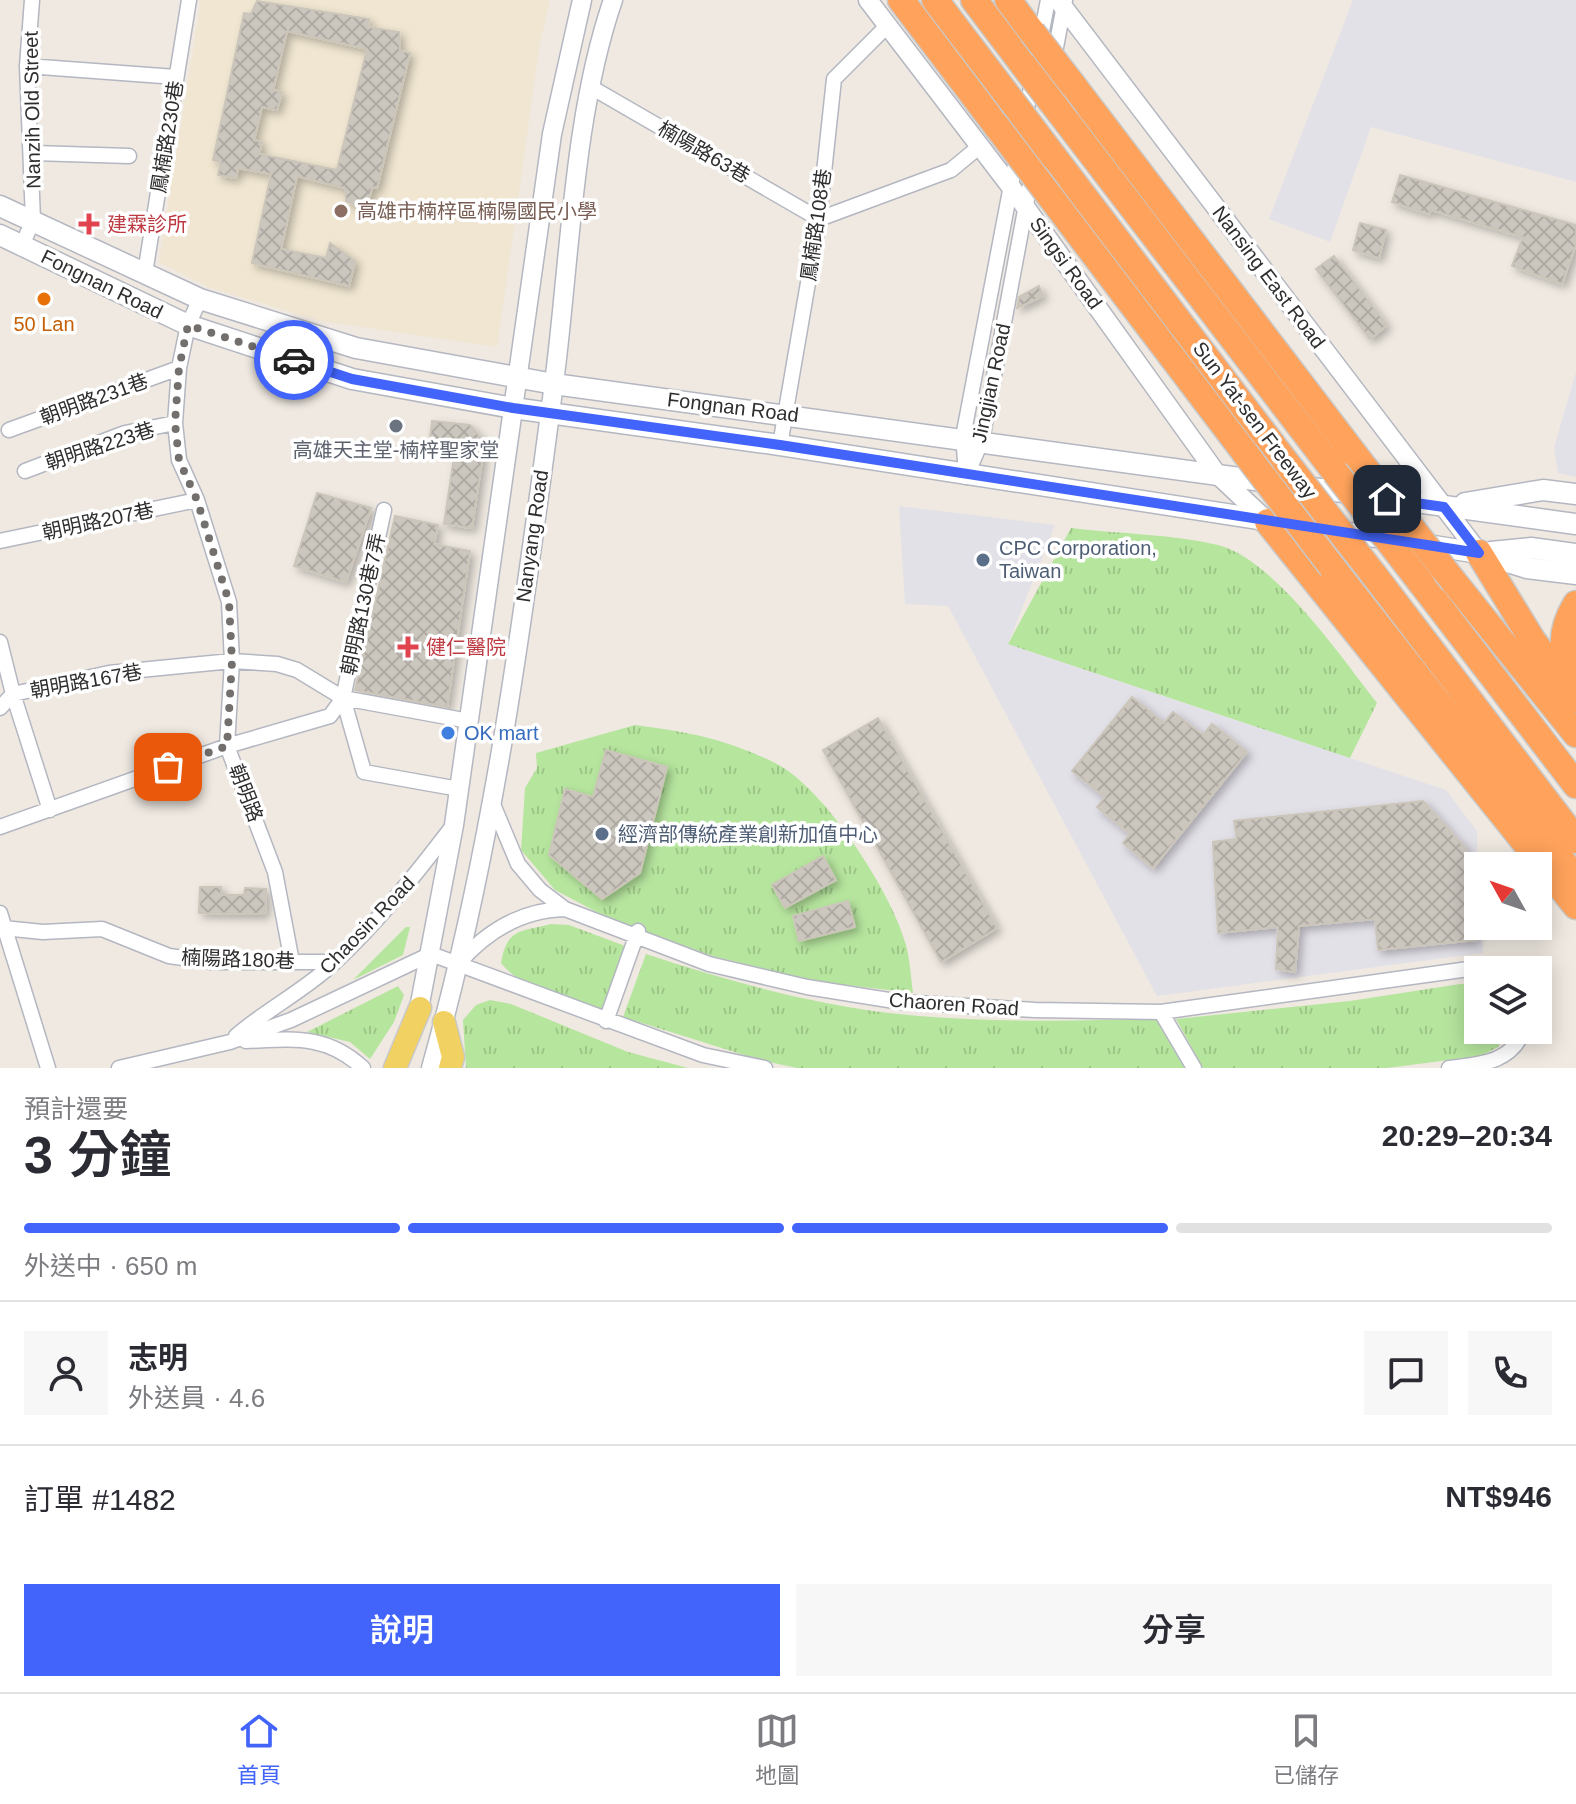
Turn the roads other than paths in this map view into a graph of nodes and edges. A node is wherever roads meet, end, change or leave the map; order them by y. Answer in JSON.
{"nodes":[{"id":1,"x":32,"y":0,"type":"edge"},
{"id":2,"x":189,"y":0,"type":"edge"},
{"id":3,"x":582,"y":0,"type":"edge"},
{"id":4,"x":613,"y":0,"type":"edge"},
{"id":5,"x":868,"y":0,"type":"edge"},
{"id":6,"x":901,"y":0,"type":"edge"},
{"id":7,"x":935,"y":0,"type":"edge"},
{"id":8,"x":974,"y":0,"type":"edge"},
{"id":9,"x":1008,"y":0,"type":"edge"},
{"id":10,"x":1058,"y":2,"type":"edge"},
{"id":11,"x":887,"y":26,"type":"junction"},
{"id":12,"x":27,"y":66,"type":"junction"},
{"id":13,"x":176,"y":77,"type":"junction"},
{"id":14,"x":589,"y":86,"type":"junction"},
{"id":15,"x":989,"y":137,"type":"junction"},
{"id":16,"x":34,"y":153,"type":"junction"},
{"id":17,"x":129,"y":156,"type":"dead end"},
{"id":18,"x":1011,"y":187,"type":"junction"},
{"id":19,"x":0,"y":206,"type":"edge"},
{"id":20,"x":1026,"y":208,"type":"junction"},
{"id":21,"x":819,"y":219,"type":"junction"},
{"id":22,"x":33,"y":221,"type":"junction"},
{"id":23,"x":0,"y":235,"type":"edge"},
{"id":24,"x":22,"y":245,"type":"junction"},
{"id":25,"x":145,"y":273,"type":"junction"},
{"id":26,"x":200,"y":299,"type":"junction"},
{"id":27,"x":188,"y":325,"type":"junction"},
{"id":28,"x":179,"y":368,"type":"junction"},
{"id":29,"x":519,"y":378,"type":"junction"},
{"id":30,"x":554,"y":384,"type":"junction"},
{"id":31,"x":513,"y":408,"type":"junction"},
{"id":32,"x":550,"y":413,"type":"junction"},
{"id":33,"x":787,"y":414,"type":"junction"},
{"id":34,"x":175,"y":423,"type":"junction"},
{"id":35,"x":9,"y":430,"type":"dead end"},
{"id":36,"x":973,"y":439,"type":"junction"},
{"id":37,"x":780,"y":445,"type":"junction"},
{"id":38,"x":25,"y":471,"type":"dead end"},
{"id":39,"x":1217,"y":474,"type":"junction"},
{"id":40,"x":966,"y":477,"type":"junction"},
{"id":41,"x":1576,"y":494,"type":"edge"},
{"id":42,"x":197,"y":500,"type":"junction"},
{"id":43,"x":1444,"y":507,"type":"junction"},
{"id":44,"x":384,"y":510,"type":"dead end"},
{"id":45,"x":1268,"y":522,"type":"junction"},
{"id":46,"x":1576,"y":524,"type":"edge"},
{"id":47,"x":0,"y":541,"type":"edge"},
{"id":48,"x":1479,"y":553,"type":"junction"},
{"id":49,"x":1576,"y":554,"type":"edge"},
{"id":50,"x":1576,"y":574,"type":"edge"},
{"id":51,"x":1576,"y":604,"type":"edge"},
{"id":52,"x":0,"y":642,"type":"edge"},
{"id":53,"x":232,"y":661,"type":"junction"},
{"id":54,"x":1576,"y":680,"type":"edge"},
{"id":55,"x":13,"y":694,"type":"junction"},
{"id":56,"x":343,"y":698,"type":"junction"},
{"id":57,"x":1576,"y":699,"type":"edge"},
{"id":58,"x":0,"y":708,"type":"edge"},
{"id":59,"x":469,"y":721,"type":"junction"},
{"id":60,"x":1576,"y":734,"type":"edge"},
{"id":61,"x":227,"y":746,"type":"junction"},
{"id":62,"x":1576,"y":785,"type":"edge"},
{"id":63,"x":459,"y":789,"type":"junction"},
{"id":64,"x":492,"y":802,"type":"junction"},
{"id":65,"x":50,"y":810,"type":"junction"},
{"id":66,"x":454,"y":825,"type":"junction"},
{"id":67,"x":0,"y":827,"type":"edge"},
{"id":68,"x":1576,"y":840,"type":"edge"},
{"id":69,"x":1576,"y":878,"type":"edge"},
{"id":70,"x":1576,"y":906,"type":"edge"},
{"id":71,"x":565,"y":909,"type":"junction"},
{"id":72,"x":2,"y":920,"type":"edge"},
{"id":73,"x":637,"y":934,"type":"junction"},
{"id":74,"x":431,"y":954,"type":"junction"},
{"id":75,"x":292,"y":962,"type":"junction"},
{"id":76,"x":335,"y":962,"type":"junction"},
{"id":77,"x":459,"y":963,"type":"junction"},
{"id":78,"x":1464,"y":970,"type":"edge"},
{"id":79,"x":420,"y":1008,"type":"junction"},
{"id":80,"x":1161,"y":1012,"type":"junction"},
{"id":81,"x":606,"y":1021,"type":"junction"},
{"id":82,"x":444,"y":1022,"type":"junction"},
{"id":83,"x":230,"y":1042,"type":"junction"},
{"id":84,"x":1517,"y":1044,"type":"edge"},
{"id":85,"x":48,"y":1068,"type":"edge"},
{"id":86,"x":119,"y":1068,"type":"edge"},
{"id":87,"x":363,"y":1068,"type":"edge"},
{"id":88,"x":395,"y":1068,"type":"edge"},
{"id":89,"x":404,"y":1068,"type":"edge"},
{"id":90,"x":431,"y":1068,"type":"edge"},
{"id":91,"x":450,"y":1068,"type":"edge"},
{"id":92,"x":765,"y":1068,"type":"edge"},
{"id":93,"x":1194,"y":1068,"type":"edge"},
{"id":94,"x":1449,"y":1068,"type":"edge"}],
"edges":[{"from":1,"to":12,"type":"street","name":"Nanzih Old Street"},
{"from":2,"to":13,"type":"street","name":"鳳楠路230巷"},
{"from":3,"to":29,"type":"street","name":"Nanyang Road"},
{"from":4,"to":14,"type":"street","name":"Nanyang Road"},
{"from":5,"to":11,"type":"street","name":"Singsi Road"},
{"from":6,"to":15,"type":"highway"},
{"from":7,"to":68,"type":"highway","name":"Sun Yat-sen Freeway","bridge":true},
{"from":8,"to":62,"type":"highway","name":"Sun Yat-sen Freeway","bridge":true},
{"from":9,"to":60,"type":"highway","bridge":true},
{"from":10,"to":18,"type":"street","name":"Jingjian Road"},
{"from":10,"to":20,"type":"street","name":"Jingjian Road"},
{"from":10,"to":43,"type":"street","name":"Nansing East Road"},
{"from":11,"to":15,"type":"street","name":"Singsi Road"},
{"from":11,"to":21,"type":"street","name":"鳳楠路108巷"},
{"from":12,"to":13,"type":"street"},
{"from":12,"to":16,"type":"street","name":"Nanzih Old Street"},
{"from":13,"to":25,"type":"street","name":"鳳楠路230巷"},
{"from":14,"to":21,"type":"street","name":"楠陽路63巷"},
{"from":14,"to":30,"type":"street","name":"Nanyang Road"},
{"from":15,"to":18,"type":"street","name":"Singsi Road"},
{"from":15,"to":21,"type":"street"},
{"from":15,"to":69,"type":"highway","bridge":true},
{"from":16,"to":17,"type":"street"},
{"from":16,"to":22,"type":"street","name":"Nanzih Old Street"},
{"from":18,"to":20,"type":"street","name":"Singsi Road"},
{"from":18,"to":36,"type":"street","name":"Jingjian Road"},
{"from":19,"to":22,"type":"main road","name":"Fongnan Road"},
{"from":20,"to":36,"type":"street","name":"Jingjian Road"},
{"from":20,"to":39,"type":"street","name":"Singsi Road"},
{"from":21,"to":33,"type":"street","name":"鳳楠路108巷"},
{"from":22,"to":24,"type":"street"},
{"from":22,"to":25,"type":"main road","name":"Fongnan Road"},
{"from":23,"to":24,"type":"main road","name":"Fongnan Road"},
{"from":24,"to":27,"type":"main road","name":"Fongnan Road"},
{"from":25,"to":26,"type":"main road","name":"Fongnan Road"},
{"from":26,"to":27,"type":"street","name":"朝明路"},
{"from":26,"to":29,"type":"main road","name":"Fongnan Road"},
{"from":27,"to":28,"type":"street","name":"朝明路"},
{"from":27,"to":31,"type":"main road","name":"Fongnan Road"},
{"from":28,"to":34,"type":"street","name":"朝明路"},
{"from":28,"to":35,"type":"street","name":"朝明路231巷"},
{"from":29,"to":30,"type":"main road","name":"Fongnan Road"},
{"from":29,"to":31,"type":"street","name":"Nanyang Road"},
{"from":30,"to":32,"type":"street","name":"Nanyang Road"},
{"from":30,"to":33,"type":"main road","name":"Fongnan Road"},
{"from":31,"to":32,"type":"main road","name":"Fongnan Road"},
{"from":31,"to":59,"type":"street","name":"Nanyang Road"},
{"from":32,"to":37,"type":"main road","name":"Fongnan Road"},
{"from":32,"to":64,"type":"street","name":"Nanyang Road"},
{"from":33,"to":36,"type":"main road","name":"Fongnan Road"},
{"from":33,"to":37,"type":"street","name":"鳳楠路108巷"},
{"from":34,"to":38,"type":"street","name":"朝明路223巷"},
{"from":34,"to":42,"type":"street","name":"朝明路"},
{"from":36,"to":39,"type":"main road","name":"Fongnan Road"},
{"from":36,"to":40,"type":"street","name":"Jingjian Road"},
{"from":37,"to":40,"type":"main road","name":"Fongnan Road"},
{"from":39,"to":43,"type":"main road","name":"Fongnan Road"},
{"from":39,"to":45,"type":"street","name":"Singsi Road"},
{"from":40,"to":45,"type":"main road","name":"Fongnan Road"},
{"from":41,"to":43,"type":"main road"},
{"from":42,"to":47,"type":"street","name":"朝明路207巷"},
{"from":42,"to":53,"type":"street","name":"朝明路"},
{"from":43,"to":46,"type":"main road","name":"Fongnan Road"},
{"from":43,"to":48,"type":"street","name":"Nansing East Road"},
{"from":44,"to":56,"type":"street","name":"朝明路130巷7弄"},
{"from":45,"to":48,"type":"main road","name":"Fongnan Road"},
{"from":45,"to":70,"type":"highway"},
{"from":48,"to":49,"type":"main road"},
{"from":48,"to":50,"type":"main road"},
{"from":48,"to":57,"type":"highway"},
{"from":51,"to":54,"type":"highway"},
{"from":52,"to":55,"type":"street"},
{"from":53,"to":55,"type":"street","name":"朝明路167巷"},
{"from":53,"to":56,"type":"street","name":"朝明路167巷"},
{"from":53,"to":61,"type":"street","name":"朝明路"},
{"from":55,"to":58,"type":"street"},
{"from":55,"to":65,"type":"street","name":"朝明路167巷"},
{"from":56,"to":59,"type":"street"},
{"from":56,"to":61,"type":"street"},
{"from":56,"to":63,"type":"street"},
{"from":59,"to":63,"type":"street","name":"Nanyang Road"},
{"from":61,"to":65,"type":"street"},
{"from":61,"to":75,"type":"street","name":"朝明路"},
{"from":63,"to":66,"type":"street","name":"Nanyang Road"},
{"from":64,"to":71,"type":"street","name":"Chaoren Road"},
{"from":64,"to":77,"type":"street","name":"Nanyang Road"},
{"from":65,"to":67,"type":"street"},
{"from":66,"to":74,"type":"street","name":"Nanyang Road"},
{"from":66,"to":76,"type":"street","name":"Chaosin Road"},
{"from":71,"to":73,"type":"street","name":"Chaoren Road"},
{"from":71,"to":77,"type":"street"},
{"from":72,"to":75,"type":"street","name":"楠陽路180巷"},
{"from":72,"to":85,"type":"street"},
{"from":73,"to":80,"type":"street","name":"Chaoren Road"},
{"from":73,"to":81,"type":"street"},
{"from":74,"to":77,"type":"street"},
{"from":74,"to":79,"type":"street","name":"Nanyang Road"},
{"from":74,"to":83,"type":"street","name":"Chaosin Road"},
{"from":75,"to":76,"type":"street","name":"楠陽路180巷"},
{"from":76,"to":83,"type":"street","name":"Chaosin Road"},
{"from":77,"to":81,"type":"street"},
{"from":77,"to":82,"type":"street","name":"Nanyang Road"},
{"from":78,"to":80,"type":"street","name":"Chaoren Road"},
{"from":79,"to":88,"type":"main road"},
{"from":79,"to":89,"type":"street","name":"Nanyang Road"},
{"from":80,"to":93,"type":"street"},
{"from":81,"to":92,"type":"street"},
{"from":82,"to":90,"type":"street","name":"Nanyang Road"},
{"from":82,"to":91,"type":"main road"},
{"from":83,"to":86,"type":"street","name":"Chaosin Road"},
{"from":83,"to":87,"type":"street","name":"Chaosin Road"},
{"from":84,"to":94,"type":"street"}]}
